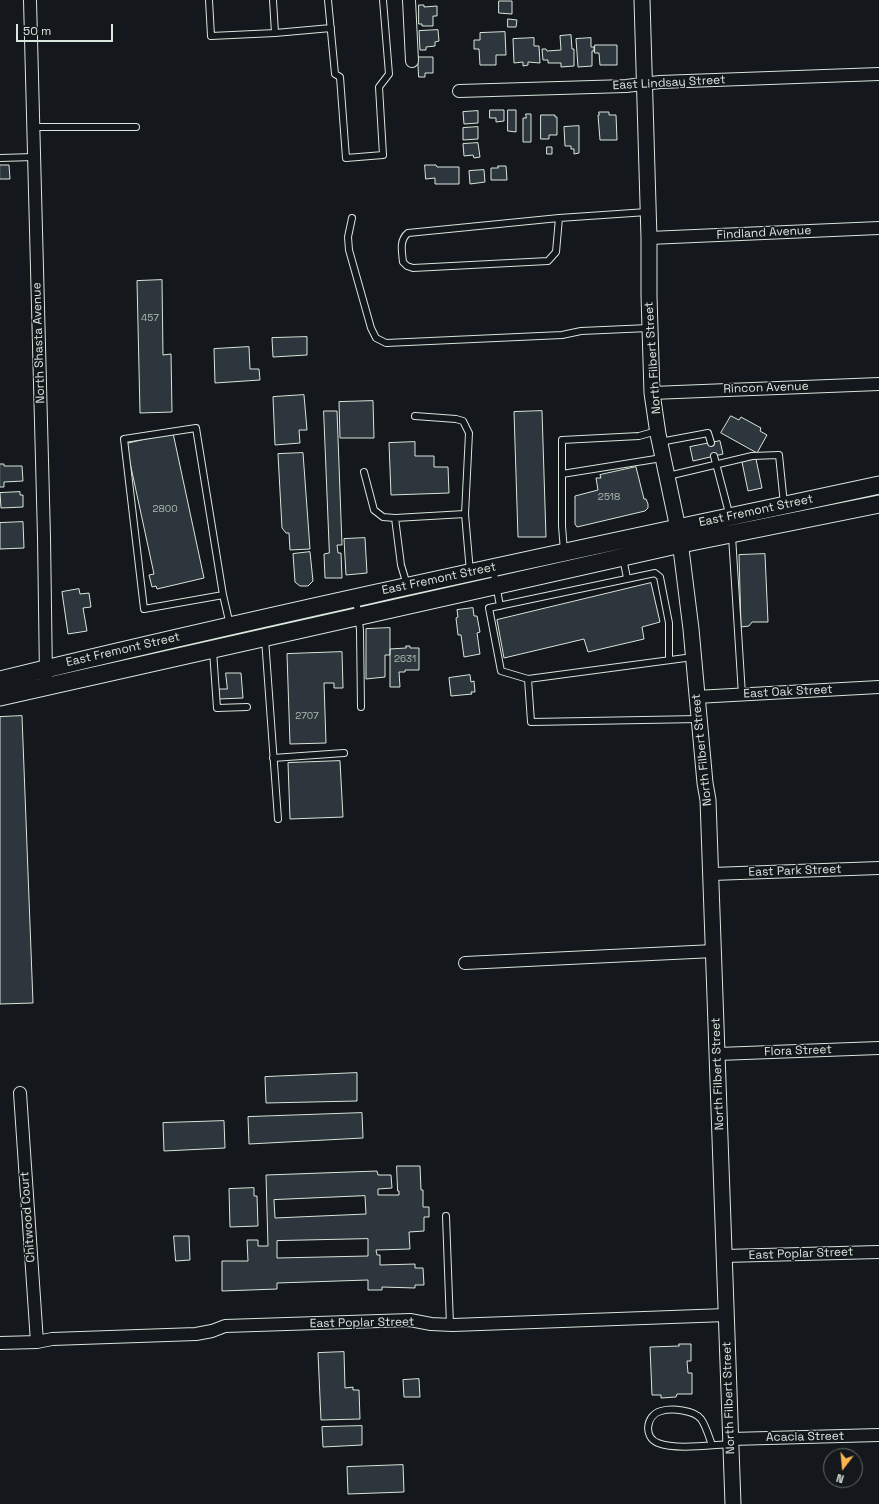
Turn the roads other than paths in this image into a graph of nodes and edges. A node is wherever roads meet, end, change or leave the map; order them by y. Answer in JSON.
{"nodes":[{"id":1,"x":30,"y":0,"type":"edge"},
{"id":2,"x":209,"y":0,"type":"edge"},
{"id":3,"x":273,"y":0,"type":"edge"},
{"id":4,"x":328,"y":0,"type":"edge"},
{"id":5,"x":384,"y":0,"type":"edge"},
{"id":6,"x":409,"y":0,"type":"edge"},
{"id":7,"x":642,"y":0,"type":"edge"},
{"id":8,"x":331,"y":28,"type":"junction"},
{"id":9,"x":275,"y":33,"type":"junction"},
{"id":10,"x":412,"y":61,"type":"dead end"},
{"id":11,"x":879,"y":74,"type":"edge"},
{"id":12,"x":644,"y":84,"type":"junction"},
{"id":13,"x":459,"y":91,"type":"dead end"},
{"id":14,"x":33,"y":127,"type":"junction"},
{"id":15,"x":136,"y":127,"type":"dead end"},
{"id":16,"x":34,"y":157,"type":"junction"},
{"id":17,"x":0,"y":158,"type":"edge"},
{"id":18,"x":648,"y":212,"type":"junction"},
{"id":19,"x":352,"y":218,"type":"dead end"},
{"id":20,"x":559,"y":218,"type":"junction"},
{"id":21,"x":879,"y":228,"type":"edge"},
{"id":22,"x":650,"y":238,"type":"junction"},
{"id":23,"x":651,"y":328,"type":"junction"},
{"id":24,"x":879,"y":384,"type":"edge"},
{"id":25,"x":652,"y":393,"type":"junction"},
{"id":26,"x":415,"y":416,"type":"dead end"},
{"id":27,"x":659,"y":436,"type":"junction"},
{"id":28,"x":711,"y":443,"type":"dead end"},
{"id":29,"x":714,"y":456,"type":"dead end"},
{"id":30,"x":664,"y":458,"type":"junction"},
{"id":31,"x":716,"y":465,"type":"junction"},
{"id":32,"x":364,"y":472,"type":"dead end"},
{"id":33,"x":562,"y":474,"type":"junction"},
{"id":34,"x":668,"y":476,"type":"junction"},
{"id":35,"x":879,"y":485,"type":"edge"},
{"id":36,"x":879,"y":504,"type":"edge"},
{"id":37,"x":464,"y":514,"type":"junction"},
{"id":38,"x":786,"y":514,"type":"junction"},
{"id":39,"x":395,"y":518,"type":"junction"},
{"id":40,"x":731,"y":525,"type":"junction"},
{"id":41,"x":680,"y":536,"type":"junction"},
{"id":42,"x":622,"y":549,"type":"junction"},
{"id":43,"x":564,"y":552,"type":"junction"},
{"id":44,"x":492,"y":567,"type":"junction"},
{"id":45,"x":470,"y":572,"type":"junction"},
{"id":46,"x":628,"y":578,"type":"junction"},
{"id":47,"x":407,"y":585,"type":"junction"},
{"id":48,"x":496,"y":585,"type":"junction"},
{"id":49,"x":223,"y":595,"type":"junction"},
{"id":50,"x":356,"y":597,"type":"junction"},
{"id":51,"x":500,"y":606,"type":"junction"},
{"id":52,"x":359,"y":616,"type":"junction"},
{"id":53,"x":230,"y":625,"type":"junction"},
{"id":54,"x":264,"y":638,"type":"junction"},
{"id":55,"x":213,"y":649,"type":"junction"},
{"id":56,"x":693,"y":656,"type":"junction"},
{"id":57,"x":669,"y":660,"type":"junction"},
{"id":58,"x":46,"y":668,"type":"junction"},
{"id":59,"x":528,"y":679,"type":"junction"},
{"id":60,"x":0,"y":680,"type":"edge"},
{"id":61,"x":46,"y":687,"type":"junction"},
{"id":62,"x":879,"y":687,"type":"edge"},
{"id":63,"x":742,"y":695,"type":"junction"},
{"id":64,"x":0,"y":697,"type":"edge"},
{"id":65,"x":696,"y":697,"type":"junction"},
{"id":66,"x":360,"y":706,"type":"dead end"},
{"id":67,"x":247,"y":707,"type":"dead end"},
{"id":68,"x":699,"y":719,"type":"junction"},
{"id":69,"x":344,"y":753,"type":"dead end"},
{"id":70,"x":273,"y":758,"type":"junction"},
{"id":71,"x":278,"y":819,"type":"dead end"},
{"id":72,"x":879,"y":868,"type":"edge"},
{"id":73,"x":712,"y":874,"type":"junction"},
{"id":74,"x":714,"y":951,"type":"junction"},
{"id":75,"x":465,"y":963,"type":"dead end"},
{"id":76,"x":879,"y":1048,"type":"edge"},
{"id":77,"x":718,"y":1054,"type":"junction"},
{"id":78,"x":20,"y":1092,"type":"dead end"},
{"id":79,"x":446,"y":1216,"type":"dead end"},
{"id":80,"x":879,"y":1252,"type":"edge"},
{"id":81,"x":724,"y":1256,"type":"junction"},
{"id":82,"x":726,"y":1315,"type":"junction"},
{"id":83,"x":450,"y":1324,"type":"junction"},
{"id":84,"x":37,"y":1342,"type":"junction"},
{"id":85,"x":0,"y":1343,"type":"edge"},
{"id":86,"x":879,"y":1435,"type":"edge"},
{"id":87,"x":731,"y":1442,"type":"junction"},
{"id":88,"x":712,"y":1444,"type":"junction"},
{"id":89,"x":733,"y":1504,"type":"edge"}],
"edges":[{"from":1,"to":14,"type":"street","name":"North Shasta Avenue"},
{"from":2,"to":9,"type":"lane"},
{"from":3,"to":9,"type":"lane"},
{"from":4,"to":8,"type":"lane"},
{"from":5,"to":8,"type":"lane"},
{"from":6,"to":10,"type":"street"},
{"from":7,"to":12,"type":"street","name":"North Filbert Street"},
{"from":8,"to":9,"type":"lane"},
{"from":11,"to":12,"type":"street","name":"East Lindsay Street"},
{"from":12,"to":13,"type":"street","name":"East Lindsay Street"},
{"from":12,"to":18,"type":"street","name":"North Filbert Street"},
{"from":14,"to":15,"type":"lane"},
{"from":14,"to":16,"type":"street","name":"North Shasta Avenue"},
{"from":16,"to":17,"type":"lane"},
{"from":16,"to":58,"type":"street","name":"North Shasta Avenue"},
{"from":18,"to":20,"type":"lane"},
{"from":18,"to":22,"type":"street","name":"North Filbert Street"},
{"from":19,"to":23,"type":"lane"},
{"from":20,"to":20,"type":"lane"},
{"from":21,"to":22,"type":"street","name":"Findland Avenue"},
{"from":22,"to":23,"type":"street","name":"North Filbert Street"},
{"from":23,"to":25,"type":"street","name":"North Filbert Street"},
{"from":24,"to":25,"type":"street","name":"Rincon Avenue"},
{"from":25,"to":27,"type":"street","name":"North Filbert Street"},
{"from":26,"to":37,"type":"lane"},
{"from":27,"to":28,"type":"lane"},
{"from":27,"to":30,"type":"street","name":"North Filbert Street"},
{"from":27,"to":33,"type":"lane"},
{"from":29,"to":31,"type":"lane"},
{"from":30,"to":33,"type":"lane"},
{"from":30,"to":34,"type":"street","name":"North Filbert Street"},
{"from":31,"to":34,"type":"lane"},
{"from":31,"to":38,"type":"lane"},
{"from":31,"to":40,"type":"lane"},
{"from":32,"to":39,"type":"lane"},
{"from":33,"to":43,"type":"lane"},
{"from":34,"to":41,"type":"street","name":"North Filbert Street"},
{"from":35,"to":38,"type":"main road","name":"East Fremont Street"},
{"from":36,"to":38,"type":"main road","name":"East Fremont Street"},
{"from":37,"to":39,"type":"lane"},
{"from":37,"to":45,"type":"lane"},
{"from":38,"to":40,"type":"main road","name":"East Fremont Street"},
{"from":39,"to":47,"type":"lane"},
{"from":40,"to":41,"type":"main road","name":"East Fremont Street"},
{"from":40,"to":63,"type":"lane"},
{"from":41,"to":42,"type":"main road","name":"East Fremont Street"},
{"from":41,"to":56,"type":"street","name":"North Filbert Street"},
{"from":42,"to":43,"type":"main road","name":"East Fremont Street"},
{"from":42,"to":46,"type":"lane"},
{"from":42,"to":48,"type":"main road","name":"East Fremont Street"},
{"from":43,"to":44,"type":"main road","name":"East Fremont Street"},
{"from":44,"to":45,"type":"main road","name":"East Fremont Street"},
{"from":44,"to":48,"type":"lane"},
{"from":45,"to":47,"type":"main road","name":"East Fremont Street"},
{"from":46,"to":51,"type":"lane"},
{"from":46,"to":57,"type":"lane"},
{"from":47,"to":50,"type":"main road","name":"East Fremont Street"},
{"from":48,"to":51,"type":"lane"},
{"from":48,"to":52,"type":"main road","name":"East Fremont Street"},
{"from":49,"to":49,"type":"lane"},
{"from":49,"to":53,"type":"lane"},
{"from":50,"to":52,"type":"lane"},
{"from":50,"to":53,"type":"main road","name":"East Fremont Street"},
{"from":51,"to":59,"type":"lane"},
{"from":52,"to":54,"type":"main road","name":"East Fremont Street"},
{"from":52,"to":66,"type":"lane"},
{"from":53,"to":58,"type":"main road","name":"East Fremont Street"},
{"from":54,"to":55,"type":"main road","name":"East Fremont Street"},
{"from":54,"to":70,"type":"lane"},
{"from":55,"to":61,"type":"main road","name":"East Fremont Street"},
{"from":55,"to":67,"type":"lane"},
{"from":56,"to":57,"type":"lane"},
{"from":56,"to":65,"type":"street","name":"North Filbert Street"},
{"from":57,"to":59,"type":"lane"},
{"from":58,"to":60,"type":"main road","name":"East Fremont Street"},
{"from":58,"to":61,"type":"street","name":"North Shasta Avenue"},
{"from":59,"to":68,"type":"lane"},
{"from":61,"to":64,"type":"main road","name":"East Fremont Street"},
{"from":62,"to":63,"type":"street","name":"East Oak Street"},
{"from":63,"to":65,"type":"street","name":"East Oak Street"},
{"from":65,"to":68,"type":"street","name":"North Filbert Street"},
{"from":68,"to":73,"type":"street","name":"North Filbert Street"},
{"from":69,"to":70,"type":"lane"},
{"from":70,"to":71,"type":"lane"},
{"from":72,"to":73,"type":"street","name":"East Park Street"},
{"from":73,"to":74,"type":"street","name":"North Filbert Street"},
{"from":74,"to":75,"type":"street"},
{"from":74,"to":77,"type":"street","name":"North Filbert Street"},
{"from":76,"to":77,"type":"street","name":"Flora Street"},
{"from":77,"to":81,"type":"street","name":"North Filbert Street"},
{"from":78,"to":84,"type":"street","name":"Chitwood Court"},
{"from":79,"to":83,"type":"lane"},
{"from":80,"to":81,"type":"street","name":"East Poplar Street"},
{"from":81,"to":82,"type":"street","name":"North Filbert Street"},
{"from":82,"to":83,"type":"street","name":"East Poplar Street"},
{"from":82,"to":87,"type":"street","name":"North Filbert Street"},
{"from":83,"to":84,"type":"street","name":"East Poplar Street"},
{"from":84,"to":85,"type":"street","name":"East Poplar Street"},
{"from":86,"to":87,"type":"street","name":"Acacia Street"},
{"from":87,"to":88,"type":"lane"},
{"from":87,"to":89,"type":"street","name":"North Filbert Street"},
{"from":88,"to":88,"type":"lane"}]}
